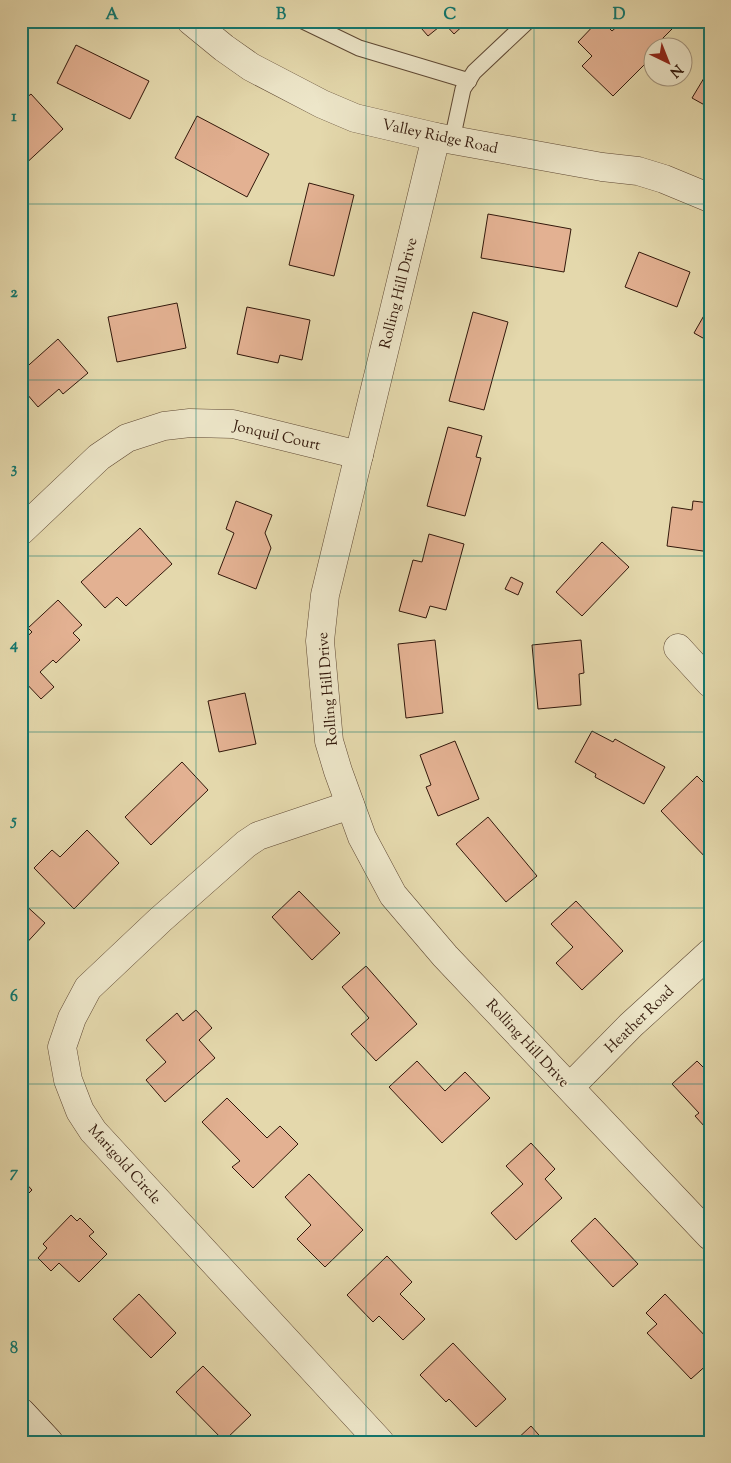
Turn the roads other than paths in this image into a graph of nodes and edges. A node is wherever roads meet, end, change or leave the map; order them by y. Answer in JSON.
{"nodes":[{"id":1,"x":191,"y":21,"type":"edge"},
{"id":2,"x":303,"y":21,"type":"edge"},
{"id":3,"x":528,"y":21,"type":"edge"},
{"id":4,"x":468,"y":81,"type":"junction"},
{"id":5,"x":444,"y":139,"type":"junction"},
{"id":6,"x":710,"y":198,"type":"edge"},
{"id":7,"x":359,"y":455,"type":"junction"},
{"id":8,"x":21,"y":531,"type":"edge"},
{"id":9,"x":678,"y":648,"type":"dead end"},
{"id":10,"x":710,"y":683,"type":"edge"},
{"id":11,"x":350,"y":805,"type":"junction"},
{"id":12,"x":710,"y":953,"type":"edge"},
{"id":13,"x":570,"y":1087,"type":"junction"},
{"id":14,"x":710,"y":1236,"type":"edge"},
{"id":15,"x":21,"y":1412,"type":"edge"},
{"id":16,"x":49,"y":1442,"type":"edge"},
{"id":17,"x":380,"y":1442,"type":"edge"}],
"edges":[{"from":1,"to":5,"type":"street","name":"Valley Ridge Road"},
{"from":2,"to":4,"type":"lane"},
{"from":3,"to":4,"type":"lane"},
{"from":4,"to":5,"type":"lane"},
{"from":5,"to":6,"type":"street","name":"Valley Ridge Road"},
{"from":5,"to":7,"type":"street","name":"Rolling Hill Drive"},
{"from":7,"to":8,"type":"street","name":"Jonquil Court"},
{"from":7,"to":11,"type":"street","name":"Rolling Hill Drive"},
{"from":9,"to":10,"type":"street"},
{"from":11,"to":13,"type":"street","name":"Rolling Hill Drive"},
{"from":11,"to":17,"type":"street","name":"Marigold Circle"},
{"from":12,"to":13,"type":"street","name":"Heather Road"},
{"from":13,"to":14,"type":"street","name":"Rolling Hill Drive"},
{"from":15,"to":16,"type":"street"}]}
